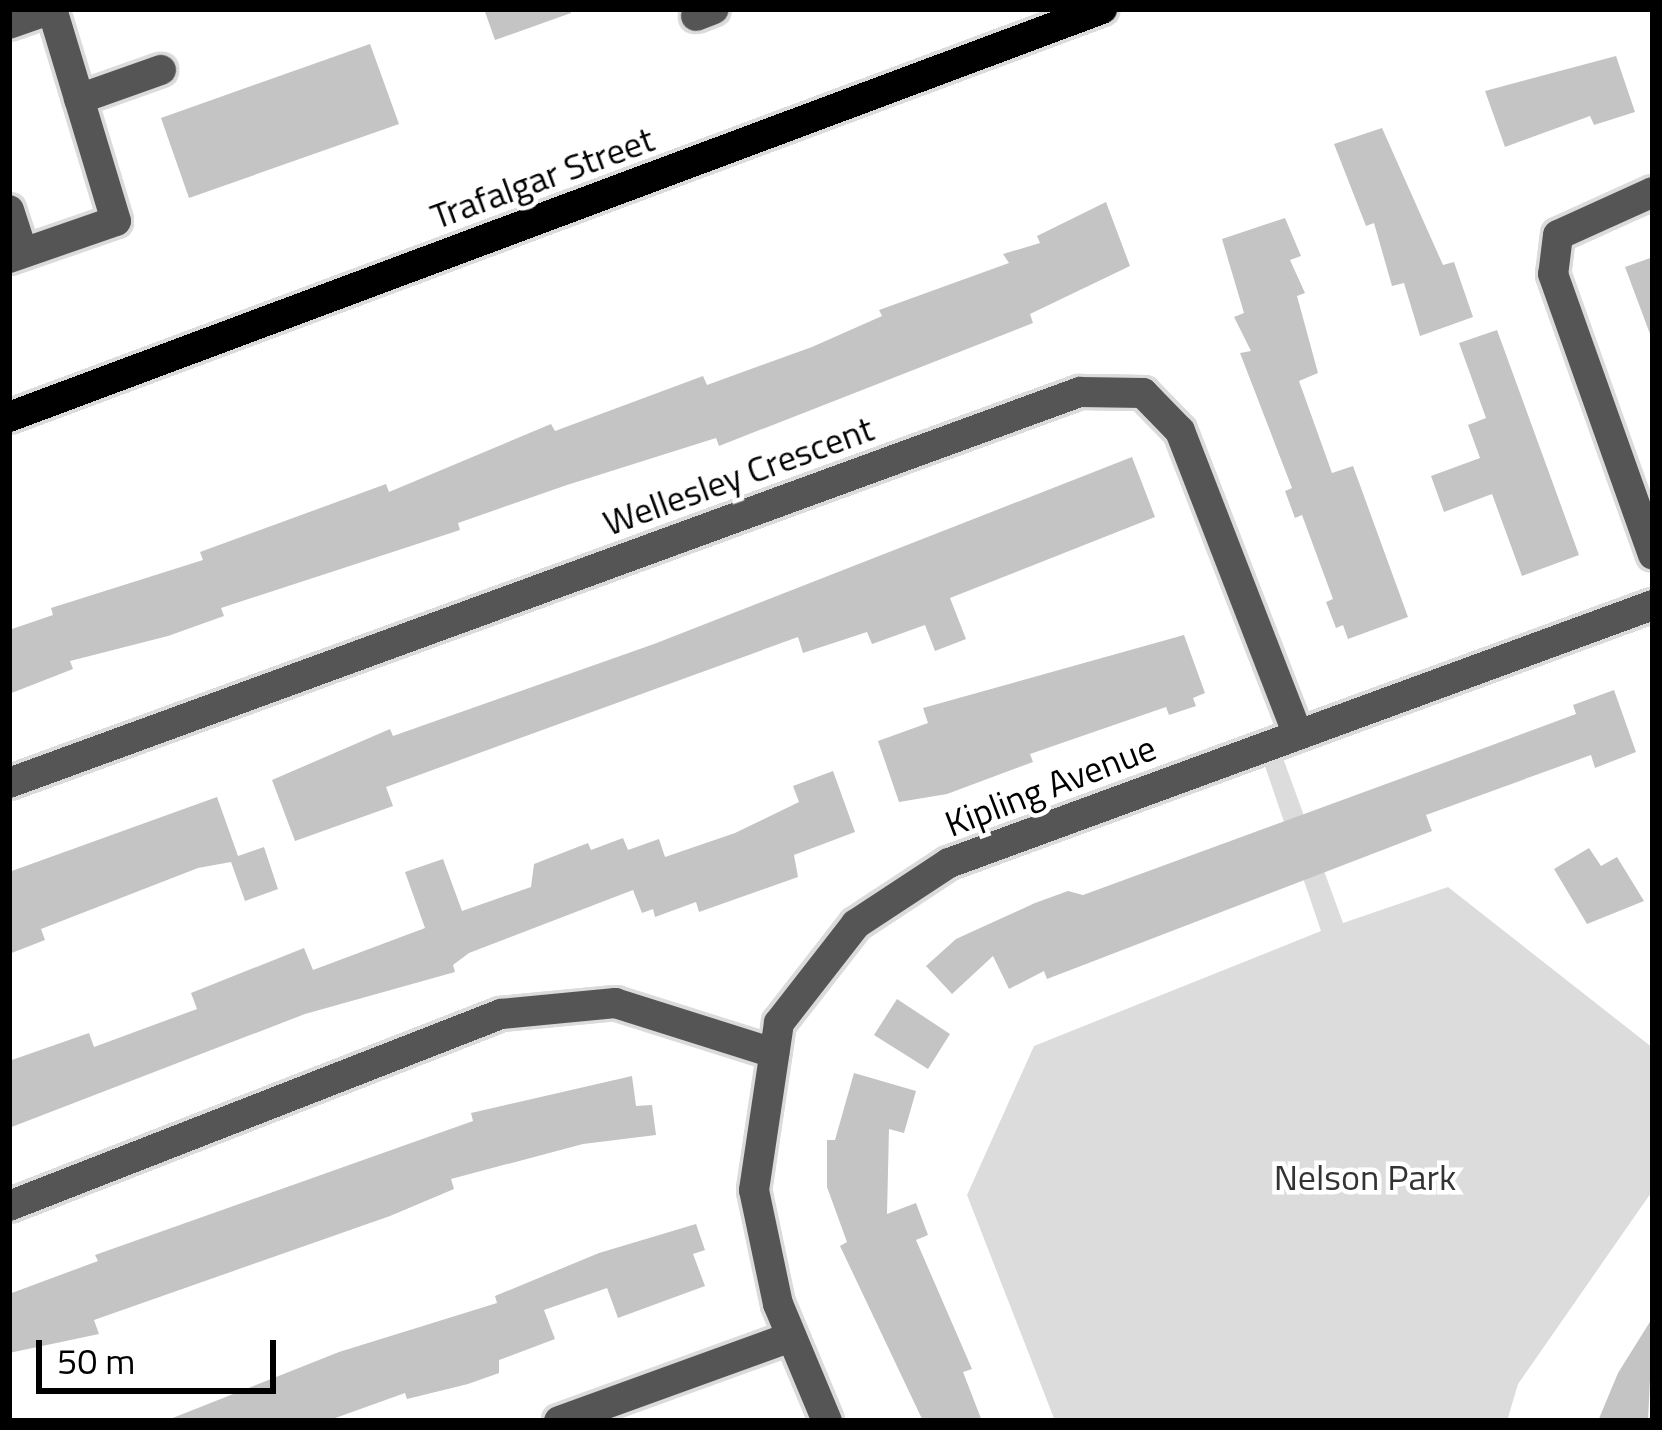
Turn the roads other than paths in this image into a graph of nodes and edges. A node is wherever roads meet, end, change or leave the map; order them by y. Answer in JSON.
{"nodes":[{"id":1,"x":52,"y":9,"type":"edge"},
{"id":2,"x":1102,"y":9,"type":"edge"},
{"id":3,"x":9,"y":25,"type":"edge"},
{"id":4,"x":161,"y":70,"type":"dead end"},
{"id":5,"x":79,"y":99,"type":"junction"},
{"id":6,"x":1653,"y":192,"type":"edge"},
{"id":7,"x":9,"y":210,"type":"edge"},
{"id":8,"x":16,"y":255,"type":"edge"},
{"id":9,"x":9,"y":417,"type":"edge"},
{"id":10,"x":1653,"y":555,"type":"edge"},
{"id":11,"x":1653,"y":605,"type":"edge"},
{"id":12,"x":1298,"y":735,"type":"junction"},
{"id":13,"x":9,"y":783,"type":"edge"},
{"id":14,"x":774,"y":1053,"type":"junction"},
{"id":15,"x":9,"y":1206,"type":"edge"},
{"id":16,"x":791,"y":1336,"type":"junction"},
{"id":17,"x":560,"y":1421,"type":"edge"},
{"id":18,"x":827,"y":1421,"type":"edge"}],
"edges":[{"from":1,"to":3,"type":"street"},
{"from":1,"to":5,"type":"street"},
{"from":2,"to":9,"type":"main road","name":"Trafalgar Street"},
{"from":4,"to":5,"type":"street"},
{"from":5,"to":8,"type":"street"},
{"from":6,"to":10,"type":"street"},
{"from":7,"to":8,"type":"street"},
{"from":11,"to":12,"type":"street","name":"Kipling Avenue"},
{"from":12,"to":13,"type":"street","name":"Wellesley Crescent"},
{"from":12,"to":14,"type":"street","name":"Kipling Avenue"},
{"from":14,"to":15,"type":"street"},
{"from":14,"to":16,"type":"street","name":"Kipling Avenue"},
{"from":16,"to":17,"type":"street"},
{"from":16,"to":18,"type":"street","name":"Kipling Avenue"}]}
